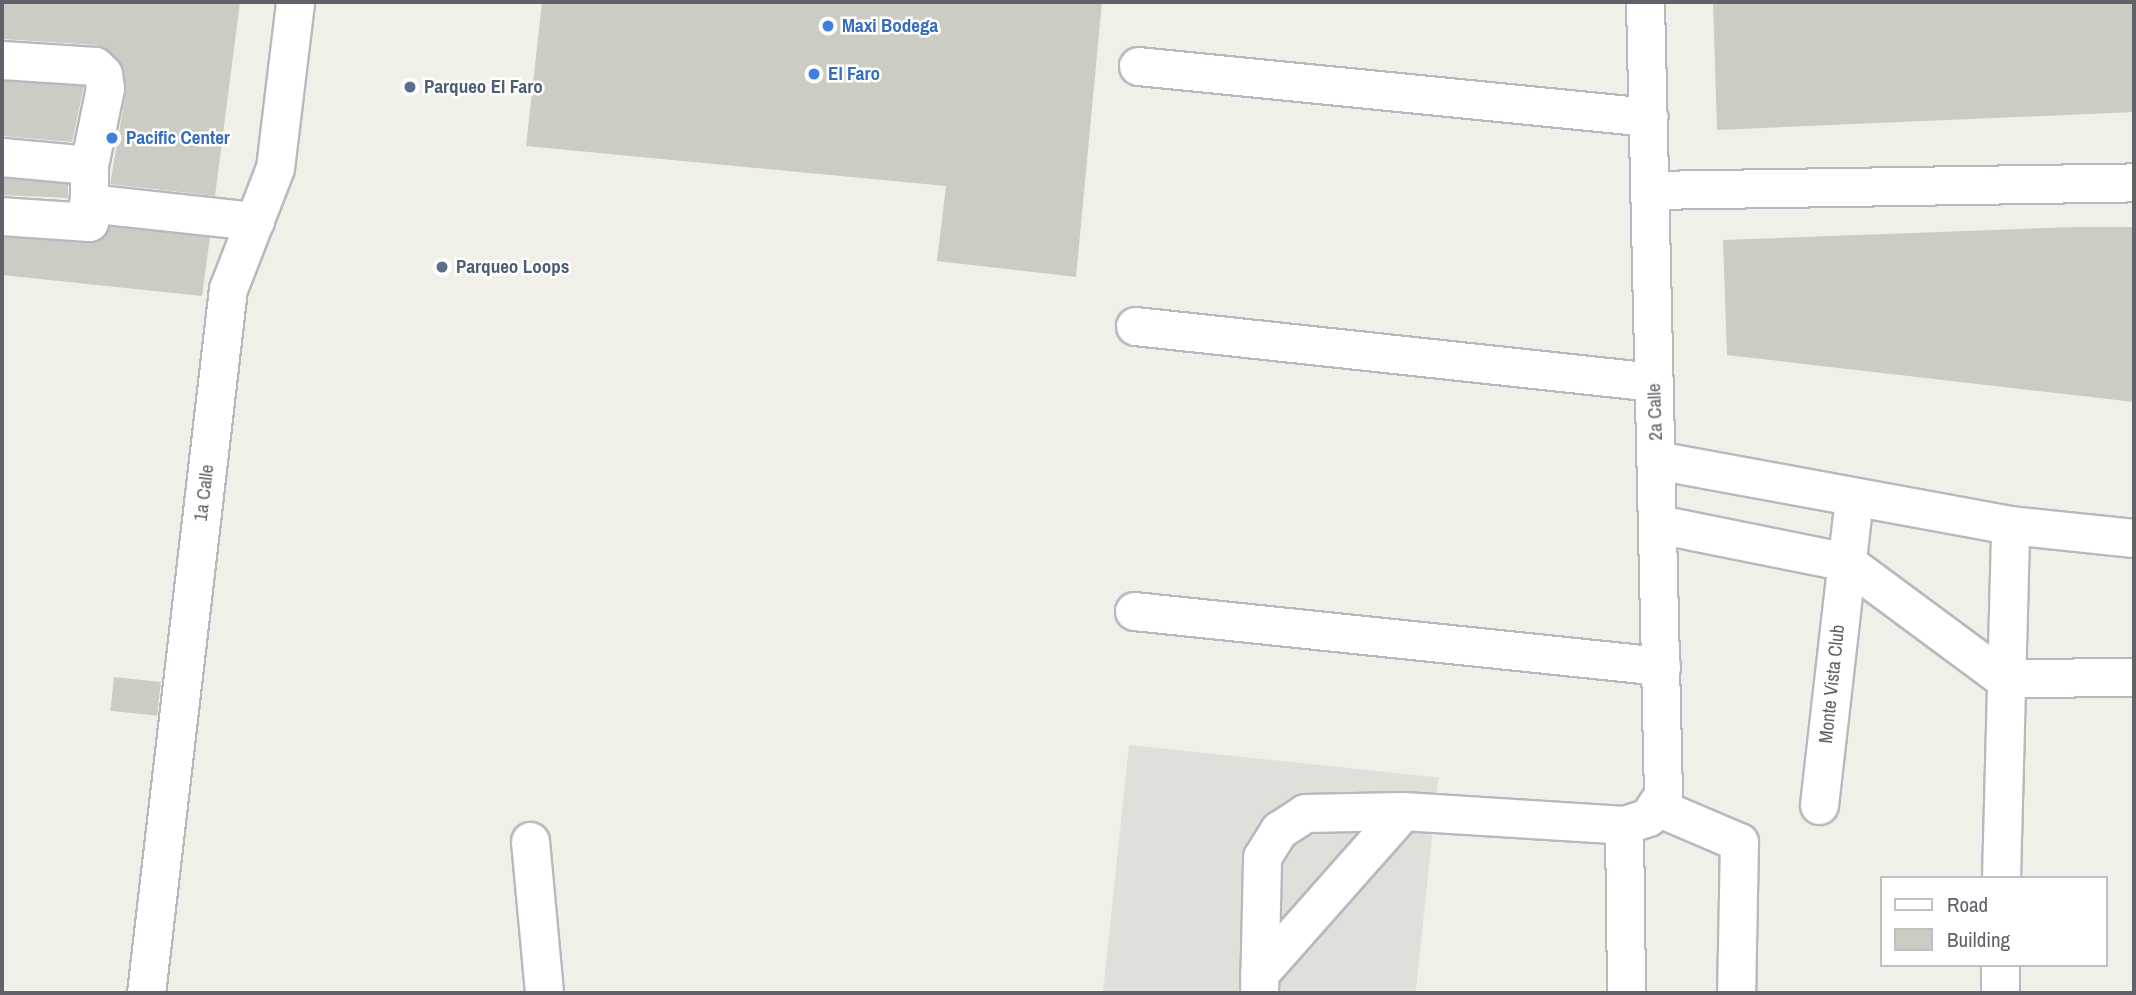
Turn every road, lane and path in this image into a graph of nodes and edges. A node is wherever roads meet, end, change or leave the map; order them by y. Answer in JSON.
{"nodes":[{"id":1,"x":295,"y":2,"type":"edge"},
{"id":2,"x":1645,"y":2,"type":"edge"},
{"id":3,"x":2,"y":60,"type":"edge"},
{"id":4,"x":1138,"y":66,"type":"dead end"},
{"id":5,"x":1648,"y":117,"type":"junction"},
{"id":6,"x":2,"y":157,"type":"edge"},
{"id":7,"x":89,"y":165,"type":"junction"},
{"id":8,"x":2134,"y":182,"type":"edge"},
{"id":9,"x":1649,"y":190,"type":"junction"},
{"id":10,"x":88,"y":213,"type":"junction"},
{"id":11,"x":2,"y":216,"type":"edge"},
{"id":12,"x":251,"y":230,"type":"junction"},
{"id":13,"x":1136,"y":326,"type":"dead end"},
{"id":14,"x":1654,"y":382,"type":"junction"},
{"id":15,"x":1656,"y":460,"type":"junction"},
{"id":16,"x":1854,"y":496,"type":"junction"},
{"id":17,"x":1658,"y":524,"type":"junction"},
{"id":18,"x":2010,"y":525,"type":"junction"},
{"id":19,"x":2134,"y":538,"type":"edge"},
{"id":20,"x":1846,"y":562,"type":"junction"},
{"id":21,"x":1134,"y":611,"type":"dead end"},
{"id":22,"x":1661,"y":666,"type":"junction"},
{"id":23,"x":2134,"y":677,"type":"edge"},
{"id":24,"x":2003,"y":678,"type":"junction"},
{"id":25,"x":1819,"y":805,"type":"dead end"},
{"id":26,"x":1403,"y":811,"type":"junction"},
{"id":27,"x":1643,"y":816,"type":"junction"},
{"id":28,"x":530,"y":841,"type":"dead end"},
{"id":29,"x":2001,"y":876,"type":"edge"},
{"id":30,"x":2000,"y":967,"type":"edge"},
{"id":31,"x":1259,"y":984,"type":"edge"},
{"id":32,"x":146,"y":993,"type":"edge"},
{"id":33,"x":544,"y":993,"type":"edge"},
{"id":34,"x":1626,"y":993,"type":"edge"},
{"id":35,"x":1736,"y":993,"type":"edge"},
{"id":36,"x":2000,"y":993,"type":"edge"}],
"edges":[{"from":1,"to":12,"type":"street","name":"1a Calle"},
{"from":2,"to":5,"type":"street","name":"2a Calle"},
{"from":3,"to":7,"type":"street"},
{"from":4,"to":5,"type":"street"},
{"from":5,"to":9,"type":"street","name":"2a Calle"},
{"from":6,"to":7,"type":"street"},
{"from":7,"to":10,"type":"street"},
{"from":8,"to":9,"type":"street"},
{"from":9,"to":14,"type":"street","name":"2a Calle"},
{"from":10,"to":11,"type":"street"},
{"from":10,"to":12,"type":"street"},
{"from":12,"to":32,"type":"street","name":"1a Calle"},
{"from":13,"to":14,"type":"street"},
{"from":14,"to":15,"type":"street","name":"2a Calle"},
{"from":15,"to":16,"type":"street"},
{"from":15,"to":17,"type":"street","name":"2a Calle"},
{"from":16,"to":18,"type":"street"},
{"from":16,"to":20,"type":"street","name":"Monte Vista Club"},
{"from":17,"to":20,"type":"street"},
{"from":17,"to":22,"type":"street","name":"2a Calle"},
{"from":18,"to":19,"type":"street"},
{"from":18,"to":24,"type":"street"},
{"from":20,"to":24,"type":"street"},
{"from":20,"to":25,"type":"street","name":"Monte Vista Club"},
{"from":21,"to":22,"type":"street"},
{"from":22,"to":27,"type":"street","name":"2a Calle"},
{"from":23,"to":24,"type":"street"},
{"from":24,"to":29,"type":"street"},
{"from":26,"to":27,"type":"street"},
{"from":26,"to":31,"type":"street"},
{"from":26,"to":31,"type":"street"},
{"from":27,"to":34,"type":"street","name":"2a Calle"},
{"from":27,"to":35,"type":"street"},
{"from":28,"to":33,"type":"street"},
{"from":30,"to":36,"type":"street"}]}
